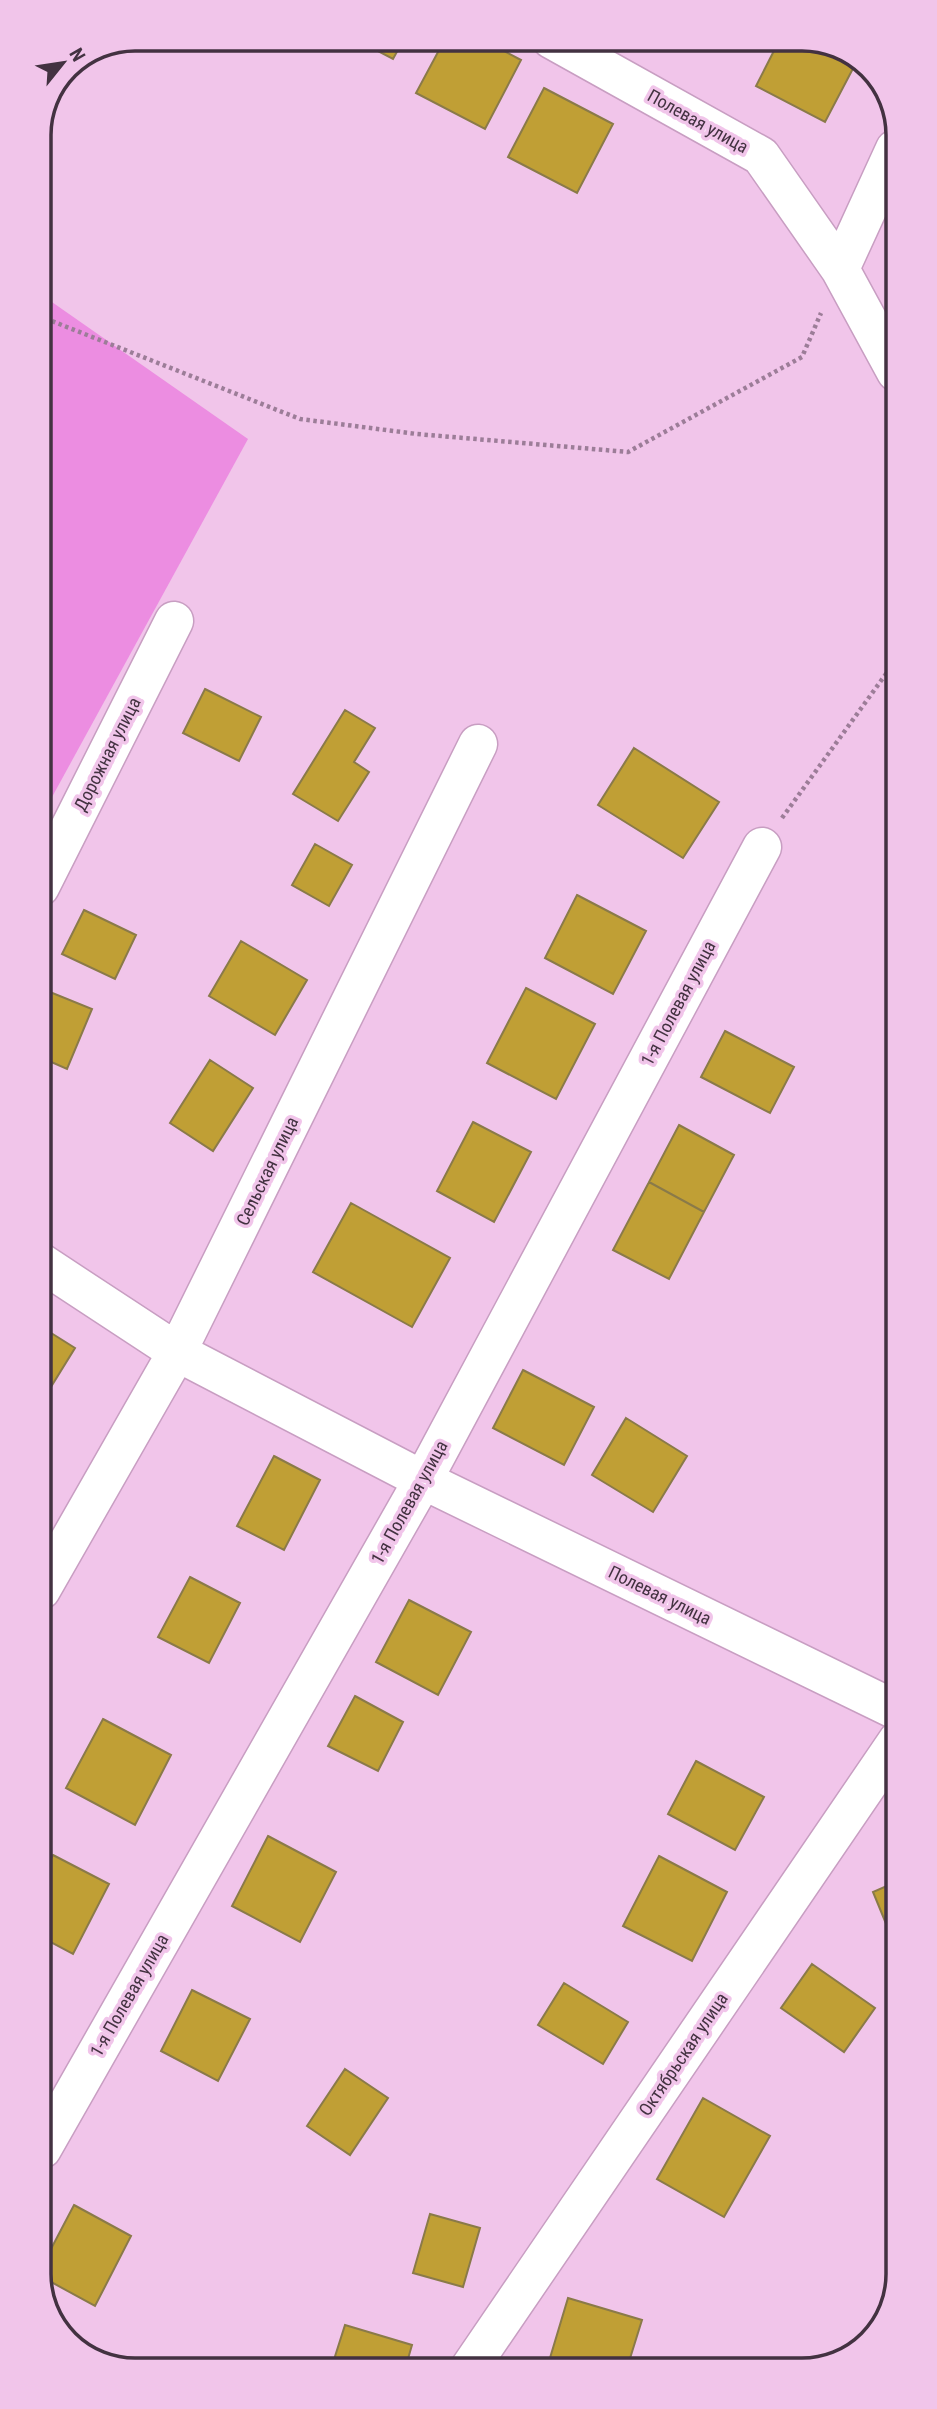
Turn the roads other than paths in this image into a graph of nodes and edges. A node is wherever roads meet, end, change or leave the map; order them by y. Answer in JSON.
{"nodes":[{"id":1,"x":573,"y":51,"type":"edge"},
{"id":2,"x":886,"y":169,"type":"edge"},
{"id":3,"x":840,"y":269,"type":"junction"},
{"id":4,"x":886,"y":355,"type":"edge"},
{"id":5,"x":174,"y":621,"type":"dead end"},
{"id":6,"x":478,"y":744,"type":"dead end"},
{"id":7,"x":762,"y":846,"type":"road end"},
{"id":8,"x":51,"y":865,"type":"edge"},
{"id":9,"x":51,"y":1269,"type":"edge"},
{"id":10,"x":177,"y":1352,"type":"junction"},
{"id":11,"x":423,"y":1480,"type":"junction"},
{"id":12,"x":51,"y":1572,"type":"edge"},
{"id":13,"x":886,"y":1705,"type":"edge"},
{"id":14,"x":886,"y":1758,"type":"edge"},
{"id":15,"x":51,"y":2133,"type":"edge"},
{"id":16,"x":477,"y":2358,"type":"edge"}],
"edges":[{"from":1,"to":3,"type":"street","name":"Полевая улица"},
{"from":2,"to":3,"type":"street"},
{"from":3,"to":4,"type":"street","name":"Полевая улица"},
{"from":5,"to":8,"type":"street","name":"Дорожная улица"},
{"from":6,"to":10,"type":"street","name":"Сельская улица"},
{"from":7,"to":11,"type":"street","name":"1-я Полевая улица"},
{"from":9,"to":10,"type":"street","name":"Полевая улица"},
{"from":10,"to":11,"type":"street","name":"Полевая улица"},
{"from":10,"to":12,"type":"street","name":"Сельская улица"},
{"from":11,"to":13,"type":"street","name":"Полевая улица"},
{"from":11,"to":15,"type":"street","name":"1-я Полевая улица"},
{"from":14,"to":16,"type":"street","name":"Октябрьская улица"}]}
